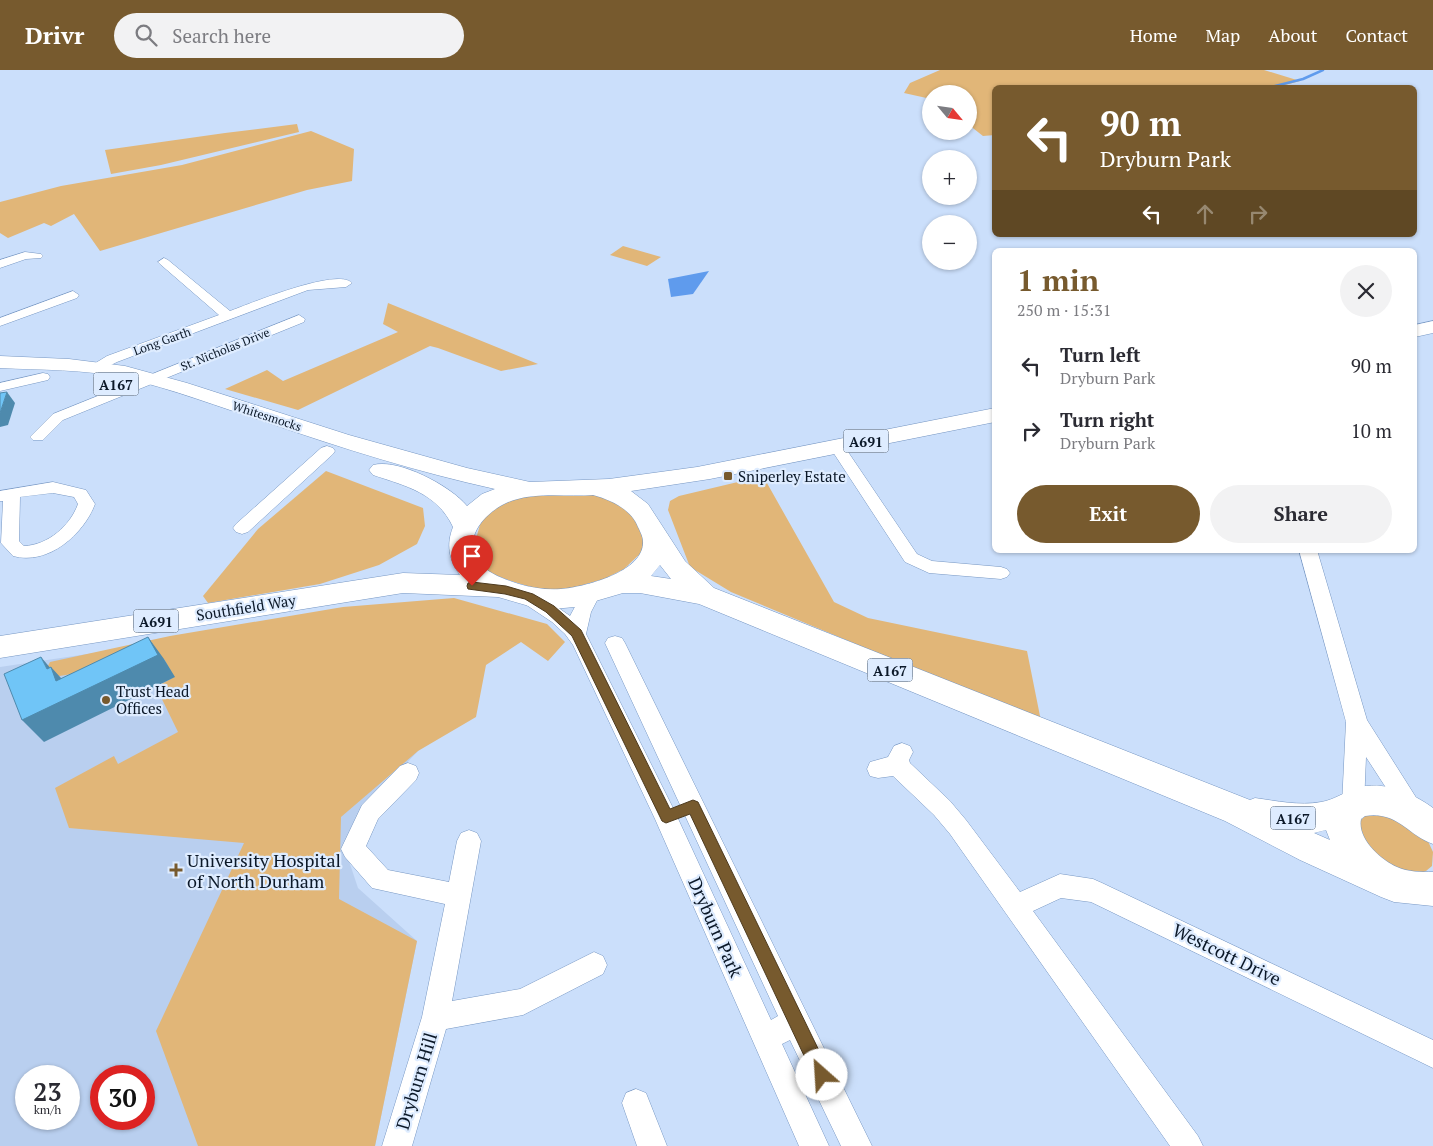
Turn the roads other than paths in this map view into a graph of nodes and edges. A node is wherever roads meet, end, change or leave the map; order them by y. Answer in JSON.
{"nodes":[{"id":1,"x":32,"y":254,"type":"dead end"},
{"id":2,"x":164,"y":262,"type":"dead end"},
{"id":3,"x":0,"y":264,"type":"edge"},
{"id":4,"x":346,"y":283,"type":"dead end"},
{"id":5,"x":73,"y":295,"type":"dead end"},
{"id":6,"x":228,"y":316,"type":"junction"},
{"id":7,"x":299,"y":319,"type":"dead end"},
{"id":8,"x":0,"y":322,"type":"edge"},
{"id":9,"x":1433,"y":327,"type":"edge"},
{"id":10,"x":1417,"y":331,"type":"edge"},
{"id":11,"x":0,"y":362,"type":"edge"},
{"id":12,"x":96,"y":367,"type":"junction"},
{"id":13,"x":13,"y":371,"type":"edge"},
{"id":14,"x":43,"y":377,"type":"junction"},
{"id":15,"x":141,"y":383,"type":"junction"},
{"id":16,"x":0,"y":387,"type":"edge"},
{"id":17,"x":992,"y":416,"type":"edge"},
{"id":18,"x":38,"y":437,"type":"dead end"},
{"id":19,"x":837,"y":446,"type":"junction"},
{"id":20,"x":327,"y":451,"type":"junction"},
{"id":21,"x":686,"y":475,"type":"junction"},
{"id":22,"x":596,"y":488,"type":"junction"},
{"id":23,"x":532,"y":490,"type":"junction"},
{"id":24,"x":6,"y":495,"type":"edge"},
{"id":25,"x":644,"y":513,"type":"junction"},
{"id":26,"x":242,"y":528,"type":"dead end"},
{"id":27,"x":463,"y":538,"type":"junction"},
{"id":28,"x":658,"y":542,"type":"junction"},
{"id":29,"x":1309,"y":553,"type":"edge"},
{"id":30,"x":1001,"y":574,"type":"dead end"},
{"id":31,"x":403,"y":583,"type":"junction"},
{"id":32,"x":618,"y":583,"type":"junction"},
{"id":33,"x":517,"y":593,"type":"junction"},
{"id":34,"x":592,"y":593,"type":"junction"},
{"id":35,"x":704,"y":595,"type":"junction"},
{"id":36,"x":577,"y":633,"type":"junction"},
{"id":37,"x":615,"y":643,"type":"dead end"},
{"id":38,"x":0,"y":647,"type":"edge"},
{"id":39,"x":1357,"y":722,"type":"junction"},
{"id":40,"x":894,"y":763,"type":"dead end"},
{"id":41,"x":408,"y":773,"type":"dead end"},
{"id":42,"x":693,"y":807,"type":"junction"},
{"id":43,"x":1351,"y":807,"type":"junction"},
{"id":44,"x":1237,"y":810,"type":"junction"},
{"id":45,"x":666,"y":817,"type":"junction"},
{"id":46,"x":1428,"y":824,"type":"edge"},
{"id":47,"x":469,"y":841,"type":"dead end"},
{"id":48,"x":1394,"y":885,"type":"junction"},
{"id":49,"x":1433,"y":890,"type":"edge"},
{"id":50,"x":458,"y":895,"type":"junction"},
{"id":51,"x":1017,"y":906,"type":"junction"},
{"id":52,"x":594,"y":965,"type":"dead end"},
{"id":53,"x":436,"y":1017,"type":"junction"},
{"id":54,"x":795,"y":1022,"type":"junction"},
{"id":55,"x":766,"y":1038,"type":"junction"},
{"id":56,"x":1433,"y":1054,"type":"edge"},
{"id":57,"x":636,"y":1103,"type":"dead end"},
{"id":58,"x":397,"y":1146,"type":"edge"},
{"id":59,"x":652,"y":1146,"type":"edge"},
{"id":60,"x":814,"y":1146,"type":"edge"},
{"id":61,"x":857,"y":1146,"type":"edge"},
{"id":62,"x":1188,"y":1146,"type":"edge"}],
"edges":[{"from":1,"to":3,"type":"street"},
{"from":2,"to":6,"type":"street"},
{"from":4,"to":6,"type":"street","name":"Long Garth"},
{"from":5,"to":8,"type":"street"},
{"from":6,"to":12,"type":"street","name":"Long Garth"},
{"from":7,"to":15,"type":"street","name":"St. Nicholas Drive"},
{"from":9,"to":10,"type":"highway"},
{"from":11,"to":13,"type":"highway","name":"Whitesmocks","number":"A167"},
{"from":12,"to":13,"type":"highway","name":"Whitesmocks","number":"A167"},
{"from":12,"to":15,"type":"highway","name":"Whitesmocks","number":"A167"},
{"from":13,"to":14,"type":"highway","name":"Whitesmocks","number":"A167"},
{"from":13,"to":16,"type":"street"},
{"from":14,"to":15,"type":"highway","name":"Whitesmocks","number":"A167"},
{"from":14,"to":16,"type":"street","name":"Whitesmocks"},
{"from":15,"to":18,"type":"street","name":"St. Nicholas Drive"},
{"from":15,"to":20,"type":"highway","name":"Whitesmocks","number":"A167"},
{"from":15,"to":23,"type":"highway","name":"Whitesmocks","number":"A167"},
{"from":17,"to":19,"type":"highway","number":"A691"},
{"from":19,"to":21,"type":"highway","number":"A691"},
{"from":19,"to":30,"type":"street"},
{"from":20,"to":26,"type":"street"},
{"from":20,"to":27,"type":"highway","name":"Whitesmocks","number":"A167"},
{"from":21,"to":22,"type":"highway","number":"A691"},
{"from":21,"to":25,"type":"highway","number":"A691"},
{"from":22,"to":23,"type":"highway","number":"A167"},
{"from":22,"to":25,"type":"highway","number":"A167"},
{"from":23,"to":27,"type":"highway","number":"A167"},
{"from":24,"to":24,"type":"street"},
{"from":25,"to":28,"type":"highway","number":"A167"},
{"from":27,"to":31,"type":"highway","name":"Southfield Way","number":"A691"},
{"from":27,"to":33,"type":"highway","number":"A167"},
{"from":28,"to":32,"type":"highway","number":"A167"},
{"from":28,"to":35,"type":"highway","number":"A167"},
{"from":29,"to":39,"type":"street"},
{"from":31,"to":33,"type":"highway","name":"Southfield Way","number":"A691"},
{"from":31,"to":38,"type":"highway","name":"Southfield Way","number":"A691"},
{"from":32,"to":34,"type":"highway","number":"A167"},
{"from":32,"to":35,"type":"highway","number":"A167"},
{"from":33,"to":34,"type":"highway","number":"A167"},
{"from":33,"to":36,"type":"street","name":"Dryburn Park"},
{"from":34,"to":36,"type":"street"},
{"from":35,"to":44,"type":"highway","number":"A167"},
{"from":36,"to":45,"type":"street","name":"Dryburn Park"},
{"from":37,"to":42,"type":"street","name":"Dryburn Park"},
{"from":39,"to":43,"type":"street"},
{"from":39,"to":46,"type":"street"},
{"from":40,"to":51,"type":"street"},
{"from":41,"to":50,"type":"street"},
{"from":42,"to":45,"type":"street"},
{"from":42,"to":54,"type":"street","name":"Dryburn Park"},
{"from":43,"to":44,"type":"highway","number":"A167"},
{"from":43,"to":46,"type":"highway"},
{"from":43,"to":48,"type":"highway"},
{"from":44,"to":48,"type":"highway","number":"A167"},
{"from":45,"to":55,"type":"street","name":"Dryburn Park"},
{"from":47,"to":50,"type":"street","name":"Dryburn Hill"},
{"from":48,"to":49,"type":"highway"},
{"from":50,"to":53,"type":"street","name":"Dryburn Hill"},
{"from":51,"to":56,"type":"street","name":"Westcott Drive"},
{"from":51,"to":62,"type":"street"},
{"from":52,"to":53,"type":"street","name":"Dryburn Hill"},
{"from":53,"to":58,"type":"street","name":"Dryburn Hill"},
{"from":54,"to":55,"type":"street"},
{"from":54,"to":61,"type":"street","name":"Dryburn Park"},
{"from":55,"to":60,"type":"street","name":"Dryburn Park"},
{"from":57,"to":59,"type":"street"}]}
